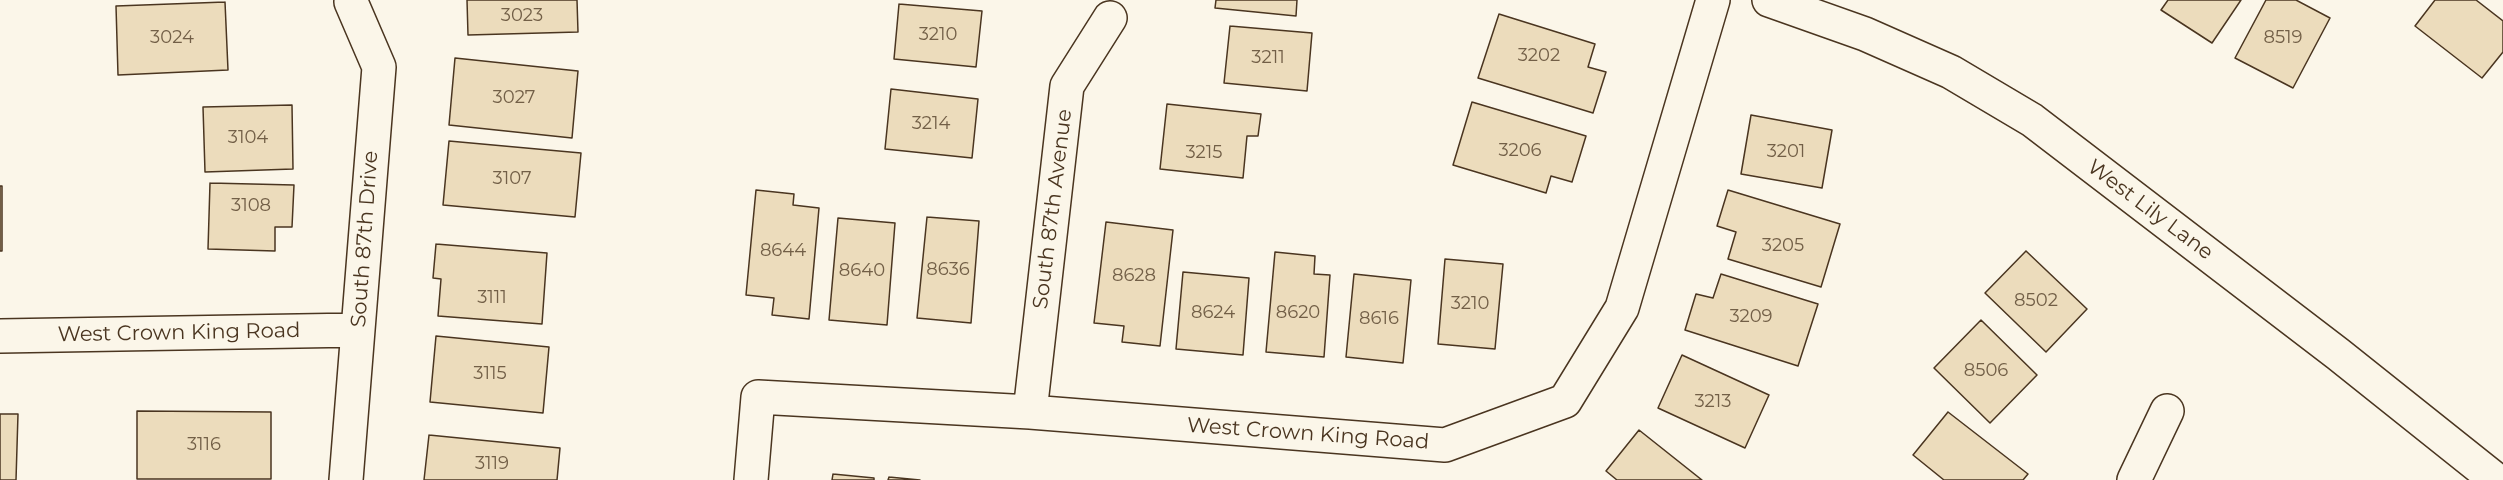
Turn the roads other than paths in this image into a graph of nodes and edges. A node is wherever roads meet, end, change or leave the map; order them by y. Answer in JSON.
{"nodes":[{"id":1,"x":1713,"y":0,"type":"edge"},
{"id":2,"x":1769,"y":0,"type":"edge"},
{"id":3,"x":351,"y":2,"type":"dead end"},
{"id":4,"x":1110,"y":18,"type":"dead end"},
{"id":5,"x":358,"y":330,"type":"junction"},
{"id":6,"x":0,"y":336,"type":"edge"},
{"id":7,"x":2167,"y":411,"type":"dead end"},
{"id":8,"x":1030,"y":412,"type":"junction"},
{"id":9,"x":346,"y":480,"type":"edge"},
{"id":10,"x":751,"y":480,"type":"edge"},
{"id":11,"x":2134,"y":480,"type":"edge"},
{"id":12,"x":2496,"y":480,"type":"edge"}],
"edges":[{"from":1,"to":8,"type":"street","name":"West Crown King Road"},
{"from":2,"to":12,"type":"street","name":"West Lily Lane"},
{"from":3,"to":5,"type":"street","name":"South 87th Drive"},
{"from":4,"to":8,"type":"street","name":"South 87th Avenue"},
{"from":5,"to":6,"type":"street","name":"West Crown King Road"},
{"from":5,"to":9,"type":"street","name":"South 87th Drive"},
{"from":7,"to":11,"type":"street"},
{"from":8,"to":10,"type":"street","name":"West Crown King Road"}]}
